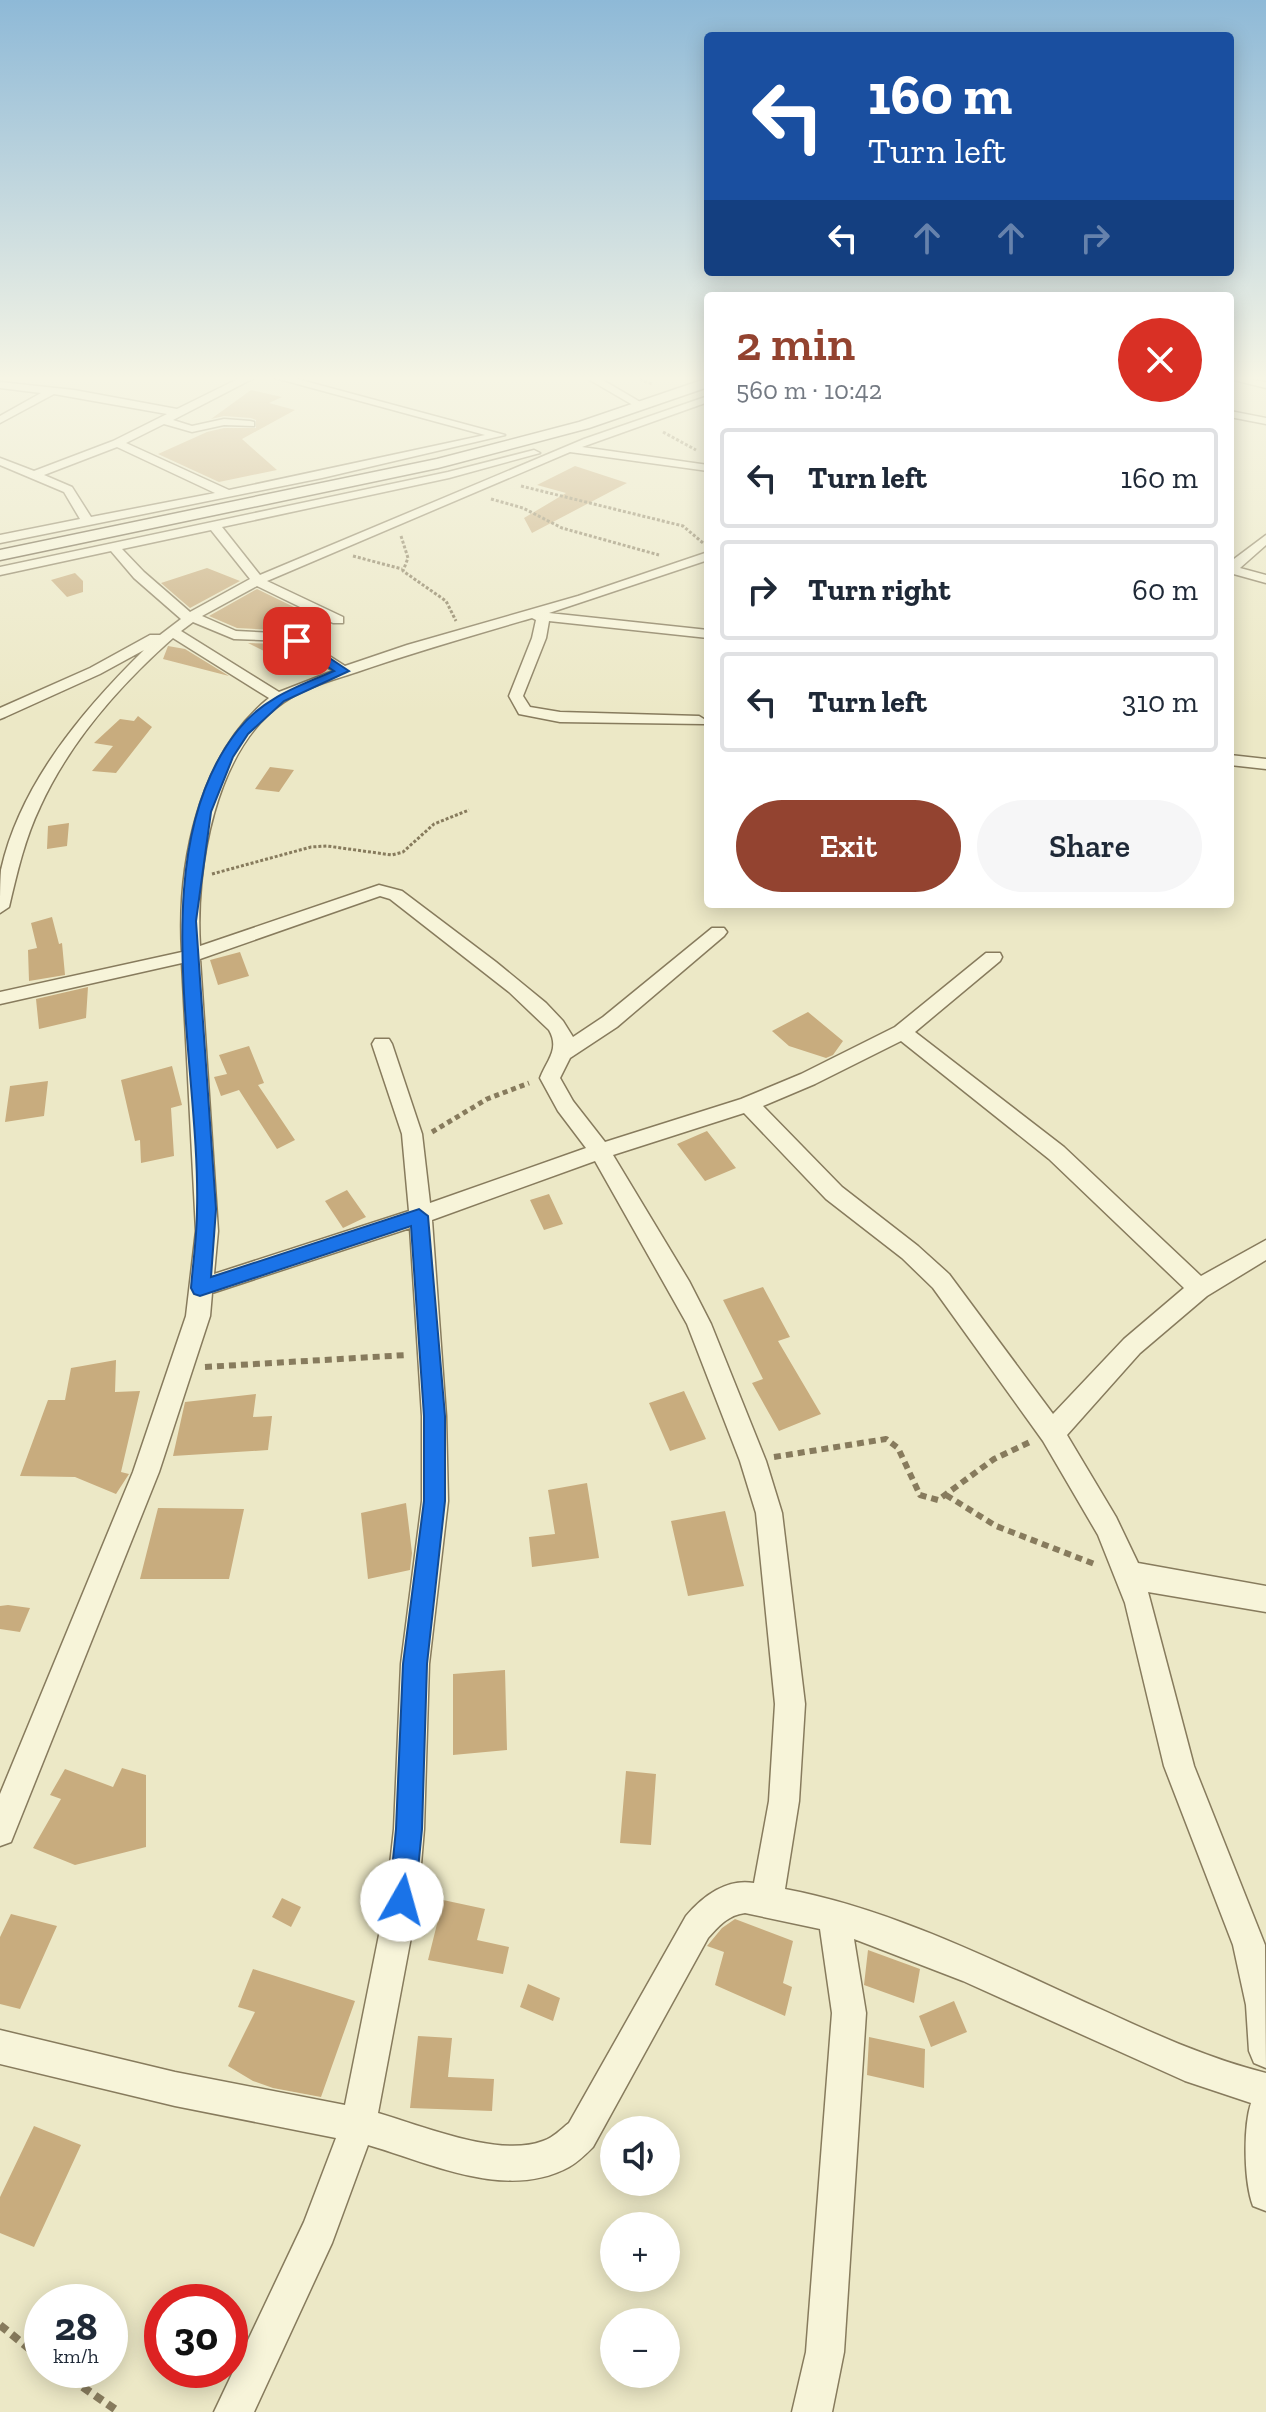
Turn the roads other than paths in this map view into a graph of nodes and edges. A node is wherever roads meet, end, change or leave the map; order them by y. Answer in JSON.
{"nodes":[{"id":1,"x":65,"y":489,"type":"edge"},
{"id":2,"x":216,"y":489,"type":"edge"},
{"id":3,"x":253,"y":489,"type":"edge"},
{"id":4,"x":316,"y":489,"type":"edge"},
{"id":5,"x":385,"y":489,"type":"edge"},
{"id":6,"x":481,"y":489,"type":"edge"},
{"id":7,"x":228,"y":494,"type":"junction"},
{"id":8,"x":88,"y":522,"type":"junction"},
{"id":9,"x":214,"y":525,"type":"junction"},
{"id":10,"x":0,"y":539,"type":"edge"},
{"id":11,"x":1266,"y":539,"type":"edge"},
{"id":12,"x":112,"y":545,"type":"junction"},
{"id":13,"x":0,"y":555,"type":"edge"},
{"id":14,"x":704,"y":558,"type":"edge"},
{"id":15,"x":1234,"y":566,"type":"edge"},
{"id":16,"x":1234,"y":570,"type":"edge"},
{"id":17,"x":0,"y":571,"type":"edge"},
{"id":18,"x":1266,"y":579,"type":"edge"},
{"id":19,"x":259,"y":582,"type":"junction"},
{"id":20,"x":535,"y":616,"type":"junction"},
{"id":21,"x":190,"y":618,"type":"junction"},
{"id":22,"x":338,"y":620,"type":"dead end"},
{"id":23,"x":173,"y":630,"type":"junction"},
{"id":24,"x":704,"y":634,"type":"edge"},
{"id":25,"x":343,"y":671,"type":"junction"},
{"id":26,"x":279,"y":698,"type":"junction"},
{"id":27,"x":3,"y":710,"type":"edge"},
{"id":28,"x":699,"y":721,"type":"dead end"},
{"id":29,"x":1234,"y":760,"type":"edge"},
{"id":30,"x":1266,"y":764,"type":"edge"},
{"id":31,"x":0,"y":907,"type":"edge"},
{"id":32,"x":718,"y":932,"type":"dead end"},
{"id":33,"x":193,"y":955,"type":"junction"},
{"id":34,"x":993,"y":957,"type":"dead end"},
{"id":35,"x":0,"y":998,"type":"edge"},
{"id":36,"x":902,"y":1032,"type":"junction"},
{"id":37,"x":382,"y":1044,"type":"dead end"},
{"id":38,"x":564,"y":1053,"type":"junction"},
{"id":39,"x":748,"y":1104,"type":"junction"},
{"id":40,"x":600,"y":1151,"type":"junction"},
{"id":41,"x":419,"y":1216,"type":"junction"},
{"id":42,"x":1266,"y":1249,"type":"edge"},
{"id":43,"x":200,"y":1288,"type":"junction"},
{"id":44,"x":1199,"y":1289,"type":"junction"},
{"id":45,"x":1052,"y":1433,"type":"junction"},
{"id":46,"x":1129,"y":1575,"type":"junction"},
{"id":47,"x":1266,"y":1599,"type":"edge"},
{"id":48,"x":0,"y":1831,"type":"edge"},
{"id":49,"x":767,"y":1901,"type":"junction"},
{"id":50,"x":834,"y":1917,"type":"junction"},
{"id":51,"x":0,"y":2047,"type":"edge"},
{"id":52,"x":1266,"y":2051,"type":"edge"},
{"id":53,"x":1266,"y":2090,"type":"edge"},
{"id":54,"x":1266,"y":2108,"type":"edge"},
{"id":55,"x":358,"y":2125,"type":"junction"},
{"id":56,"x":1266,"y":2193,"type":"edge"},
{"id":57,"x":234,"y":2412,"type":"edge"},
{"id":58,"x":812,"y":2412,"type":"edge"}],
"edges":[{"from":1,"to":8,"type":"street"},
{"from":2,"to":7,"type":"street"},
{"from":3,"to":7,"type":"street"},
{"from":4,"to":13,"type":"main road"},
{"from":5,"to":9,"type":"street"},
{"from":6,"to":19,"type":"street"},
{"from":7,"to":8,"type":"street"},
{"from":8,"to":10,"type":"street"},
{"from":9,"to":12,"type":"street"},
{"from":9,"to":19,"type":"street"},
{"from":11,"to":15,"type":"street"},
{"from":12,"to":17,"type":"street"},
{"from":12,"to":21,"type":"street"},
{"from":14,"to":20,"type":"street"},
{"from":16,"to":18,"type":"street"},
{"from":19,"to":21,"type":"street"},
{"from":19,"to":22,"type":"street"},
{"from":20,"to":24,"type":"street"},
{"from":20,"to":25,"type":"street"},
{"from":20,"to":28,"type":"street"},
{"from":21,"to":23,"type":"street"},
{"from":21,"to":25,"type":"street"},
{"from":23,"to":26,"type":"street"},
{"from":23,"to":27,"type":"street"},
{"from":23,"to":31,"type":"street"},
{"from":25,"to":26,"type":"street"},
{"from":26,"to":33,"type":"street"},
{"from":29,"to":30,"type":"street"},
{"from":32,"to":38,"type":"street"},
{"from":33,"to":35,"type":"street"},
{"from":33,"to":38,"type":"street"},
{"from":33,"to":43,"type":"street"},
{"from":34,"to":36,"type":"street"},
{"from":36,"to":39,"type":"street"},
{"from":36,"to":44,"type":"street"},
{"from":37,"to":41,"type":"street"},
{"from":38,"to":40,"type":"street"},
{"from":39,"to":40,"type":"street"},
{"from":39,"to":45,"type":"street"},
{"from":40,"to":41,"type":"street"},
{"from":40,"to":49,"type":"street"},
{"from":41,"to":43,"type":"street"},
{"from":41,"to":55,"type":"street"},
{"from":42,"to":44,"type":"street"},
{"from":43,"to":48,"type":"street"},
{"from":44,"to":45,"type":"street"},
{"from":45,"to":46,"type":"street"},
{"from":46,"to":47,"type":"street"},
{"from":46,"to":52,"type":"street"},
{"from":49,"to":50,"type":"street"},
{"from":49,"to":55,"type":"street"},
{"from":50,"to":53,"type":"street"},
{"from":50,"to":58,"type":"street"},
{"from":51,"to":55,"type":"street"},
{"from":54,"to":56,"type":"street"},
{"from":55,"to":57,"type":"street"}]}
